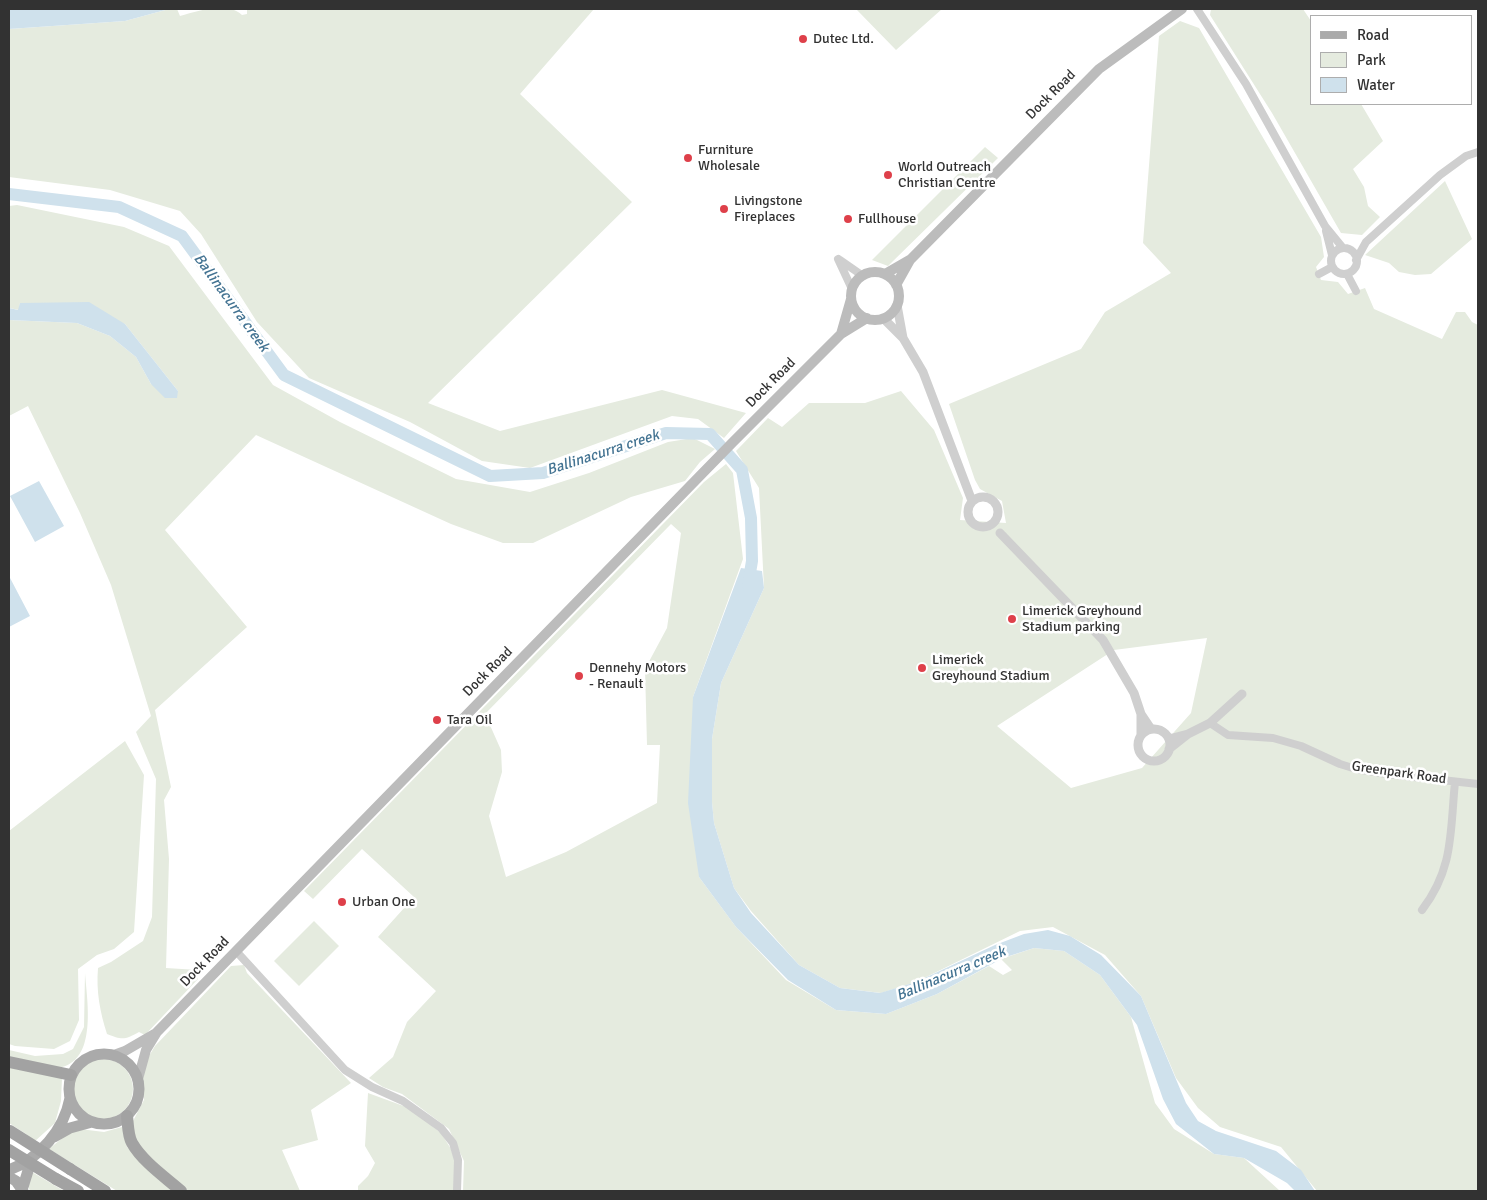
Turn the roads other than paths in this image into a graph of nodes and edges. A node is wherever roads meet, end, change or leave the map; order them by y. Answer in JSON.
{"nodes":[{"id":1,"x":1182,"y":9,"type":"edge"},
{"id":2,"x":1197,"y":9,"type":"edge"},
{"id":3,"x":1478,"y":152,"type":"edge"},
{"id":4,"x":1325,"y":226,"type":"junction"},
{"id":5,"x":1366,"y":242,"type":"junction"},
{"id":6,"x":1345,"y":249,"type":"junction"},
{"id":7,"x":1332,"y":255,"type":"junction"},
{"id":8,"x":911,"y":259,"type":"junction"},
{"id":9,"x":1356,"y":260,"type":"junction"},
{"id":10,"x":1332,"y":268,"type":"junction"},
{"id":11,"x":885,"y":274,"type":"junction"},
{"id":12,"x":1319,"y":274,"type":"dead end"},
{"id":13,"x":1347,"y":274,"type":"junction"},
{"id":14,"x":863,"y":276,"type":"junction"},
{"id":15,"x":896,"y":285,"type":"junction"},
{"id":16,"x":1356,"y":291,"type":"dead end"},
{"id":17,"x":852,"y":294,"type":"junction"},
{"id":18,"x":897,"y":305,"type":"junction"},
{"id":19,"x":867,"y":318,"type":"junction"},
{"id":20,"x":883,"y":318,"type":"junction"},
{"id":21,"x":841,"y":334,"type":"junction"},
{"id":22,"x":903,"y":338,"type":"junction"},
{"id":23,"x":966,"y":484,"type":"junction"},
{"id":24,"x":981,"y":497,"type":"junction"},
{"id":25,"x":972,"y":501,"type":"junction"},
{"id":26,"x":997,"y":514,"type":"junction"},
{"id":27,"x":985,"y":526,"type":"junction"},
{"id":28,"x":1000,"y":533,"type":"junction"},
{"id":29,"x":1242,"y":694,"type":"dead end"},
{"id":30,"x":1141,"y":714,"type":"junction"},
{"id":31,"x":1210,"y":723,"type":"junction"},
{"id":32,"x":1151,"y":729,"type":"junction"},
{"id":33,"x":1188,"y":734,"type":"junction"},
{"id":34,"x":1141,"y":735,"type":"junction"},
{"id":35,"x":1169,"y":739,"type":"junction"},
{"id":36,"x":1169,"y":749,"type":"junction"},
{"id":37,"x":1455,"y":782,"type":"junction"},
{"id":38,"x":1478,"y":784,"type":"edge"},
{"id":39,"x":1422,"y":910,"type":"dead end"},
{"id":40,"x":236,"y":951,"type":"junction"},
{"id":41,"x":157,"y":1032,"type":"junction"},
{"id":42,"x":114,"y":1055,"type":"junction"},
{"id":43,"x":9,"y":1062,"type":"edge"},
{"id":44,"x":71,"y":1075,"type":"junction"},
{"id":45,"x":138,"y":1079,"type":"junction"},
{"id":46,"x":70,"y":1098,"type":"junction"},
{"id":47,"x":127,"y":1116,"type":"junction"},
{"id":48,"x":92,"y":1122,"type":"junction"},
{"id":49,"x":9,"y":1131,"type":"edge"},
{"id":50,"x":52,"y":1139,"type":"junction"},
{"id":51,"x":9,"y":1150,"type":"edge"},
{"id":52,"x":32,"y":1158,"type":"junction"},
{"id":53,"x":9,"y":1170,"type":"edge"},
{"id":54,"x":9,"y":1177,"type":"edge"},
{"id":55,"x":23,"y":1191,"type":"edge"},
{"id":56,"x":78,"y":1191,"type":"edge"},
{"id":57,"x":104,"y":1191,"type":"edge"},
{"id":58,"x":181,"y":1191,"type":"edge"},
{"id":59,"x":457,"y":1191,"type":"edge"}],
"edges":[{"from":1,"to":8,"type":"main road","name":"Dock Road"},
{"from":2,"to":4,"type":"street"},
{"from":3,"to":5,"type":"street"},
{"from":4,"to":6,"type":"street"},
{"from":4,"to":7,"type":"street"},
{"from":5,"to":6,"type":"street"},
{"from":5,"to":9,"type":"street"},
{"from":6,"to":7,"type":"street"},
{"from":6,"to":9,"type":"street"},
{"from":7,"to":10,"type":"street"},
{"from":8,"to":11,"type":"main road","name":"Dock Road"},
{"from":8,"to":15,"type":"main road","name":"Dock Road"},
{"from":9,"to":13,"type":"street"},
{"from":10,"to":12,"type":"street"},
{"from":10,"to":13,"type":"street"},
{"from":11,"to":14,"type":"main road"},
{"from":11,"to":15,"type":"main road"},
{"from":13,"to":16,"type":"street"},
{"from":14,"to":17,"type":"main road"},
{"from":14,"to":17,"type":"street"},
{"from":15,"to":18,"type":"main road"},
{"from":17,"to":19,"type":"main road"},
{"from":17,"to":21,"type":"main road","name":"Dock Road"},
{"from":18,"to":20,"type":"main road"},
{"from":18,"to":22,"type":"street"},
{"from":19,"to":20,"type":"main road"},
{"from":19,"to":21,"type":"main road","name":"Dock Road"},
{"from":20,"to":22,"type":"street"},
{"from":21,"to":40,"type":"main road","name":"Dock Road"},
{"from":22,"to":23,"type":"street"},
{"from":23,"to":24,"type":"street"},
{"from":23,"to":25,"type":"street"},
{"from":24,"to":25,"type":"street"},
{"from":24,"to":26,"type":"street"},
{"from":25,"to":27,"type":"street"},
{"from":26,"to":27,"type":"street"},
{"from":26,"to":28,"type":"street"},
{"from":27,"to":28,"type":"street"},
{"from":28,"to":30,"type":"street"},
{"from":29,"to":31,"type":"street"},
{"from":30,"to":32,"type":"street"},
{"from":30,"to":34,"type":"street"},
{"from":31,"to":33,"type":"street"},
{"from":31,"to":37,"type":"street","name":"Greenpark Road"},
{"from":32,"to":34,"type":"street"},
{"from":32,"to":35,"type":"street"},
{"from":33,"to":35,"type":"street"},
{"from":33,"to":36,"type":"street"},
{"from":34,"to":36,"type":"street"},
{"from":35,"to":36,"type":"street"},
{"from":37,"to":38,"type":"street","name":"Greenpark Road"},
{"from":37,"to":39,"type":"street"},
{"from":40,"to":41,"type":"main road","name":"Dock Road"},
{"from":40,"to":59,"type":"street"},
{"from":41,"to":42,"type":"main road","name":"Dock Road"},
{"from":41,"to":45,"type":"main road","name":"Dock Road"},
{"from":42,"to":44,"type":"main road"},
{"from":42,"to":45,"type":"main road"},
{"from":43,"to":44,"type":"highway"},
{"from":44,"to":46,"type":"main road"},
{"from":45,"to":47,"type":"main road"},
{"from":46,"to":48,"type":"main road"},
{"from":46,"to":50,"type":"main road"},
{"from":47,"to":48,"type":"main road"},
{"from":47,"to":58,"type":"highway"},
{"from":48,"to":50,"type":"main road"},
{"from":49,"to":57,"type":"highway","bridge":true},
{"from":50,"to":52,"type":"main road"},
{"from":51,"to":56,"type":"highway","bridge":true},
{"from":52,"to":53,"type":"main road"},
{"from":52,"to":55,"type":"main road"},
{"from":54,"to":55,"type":"main road"}]}
